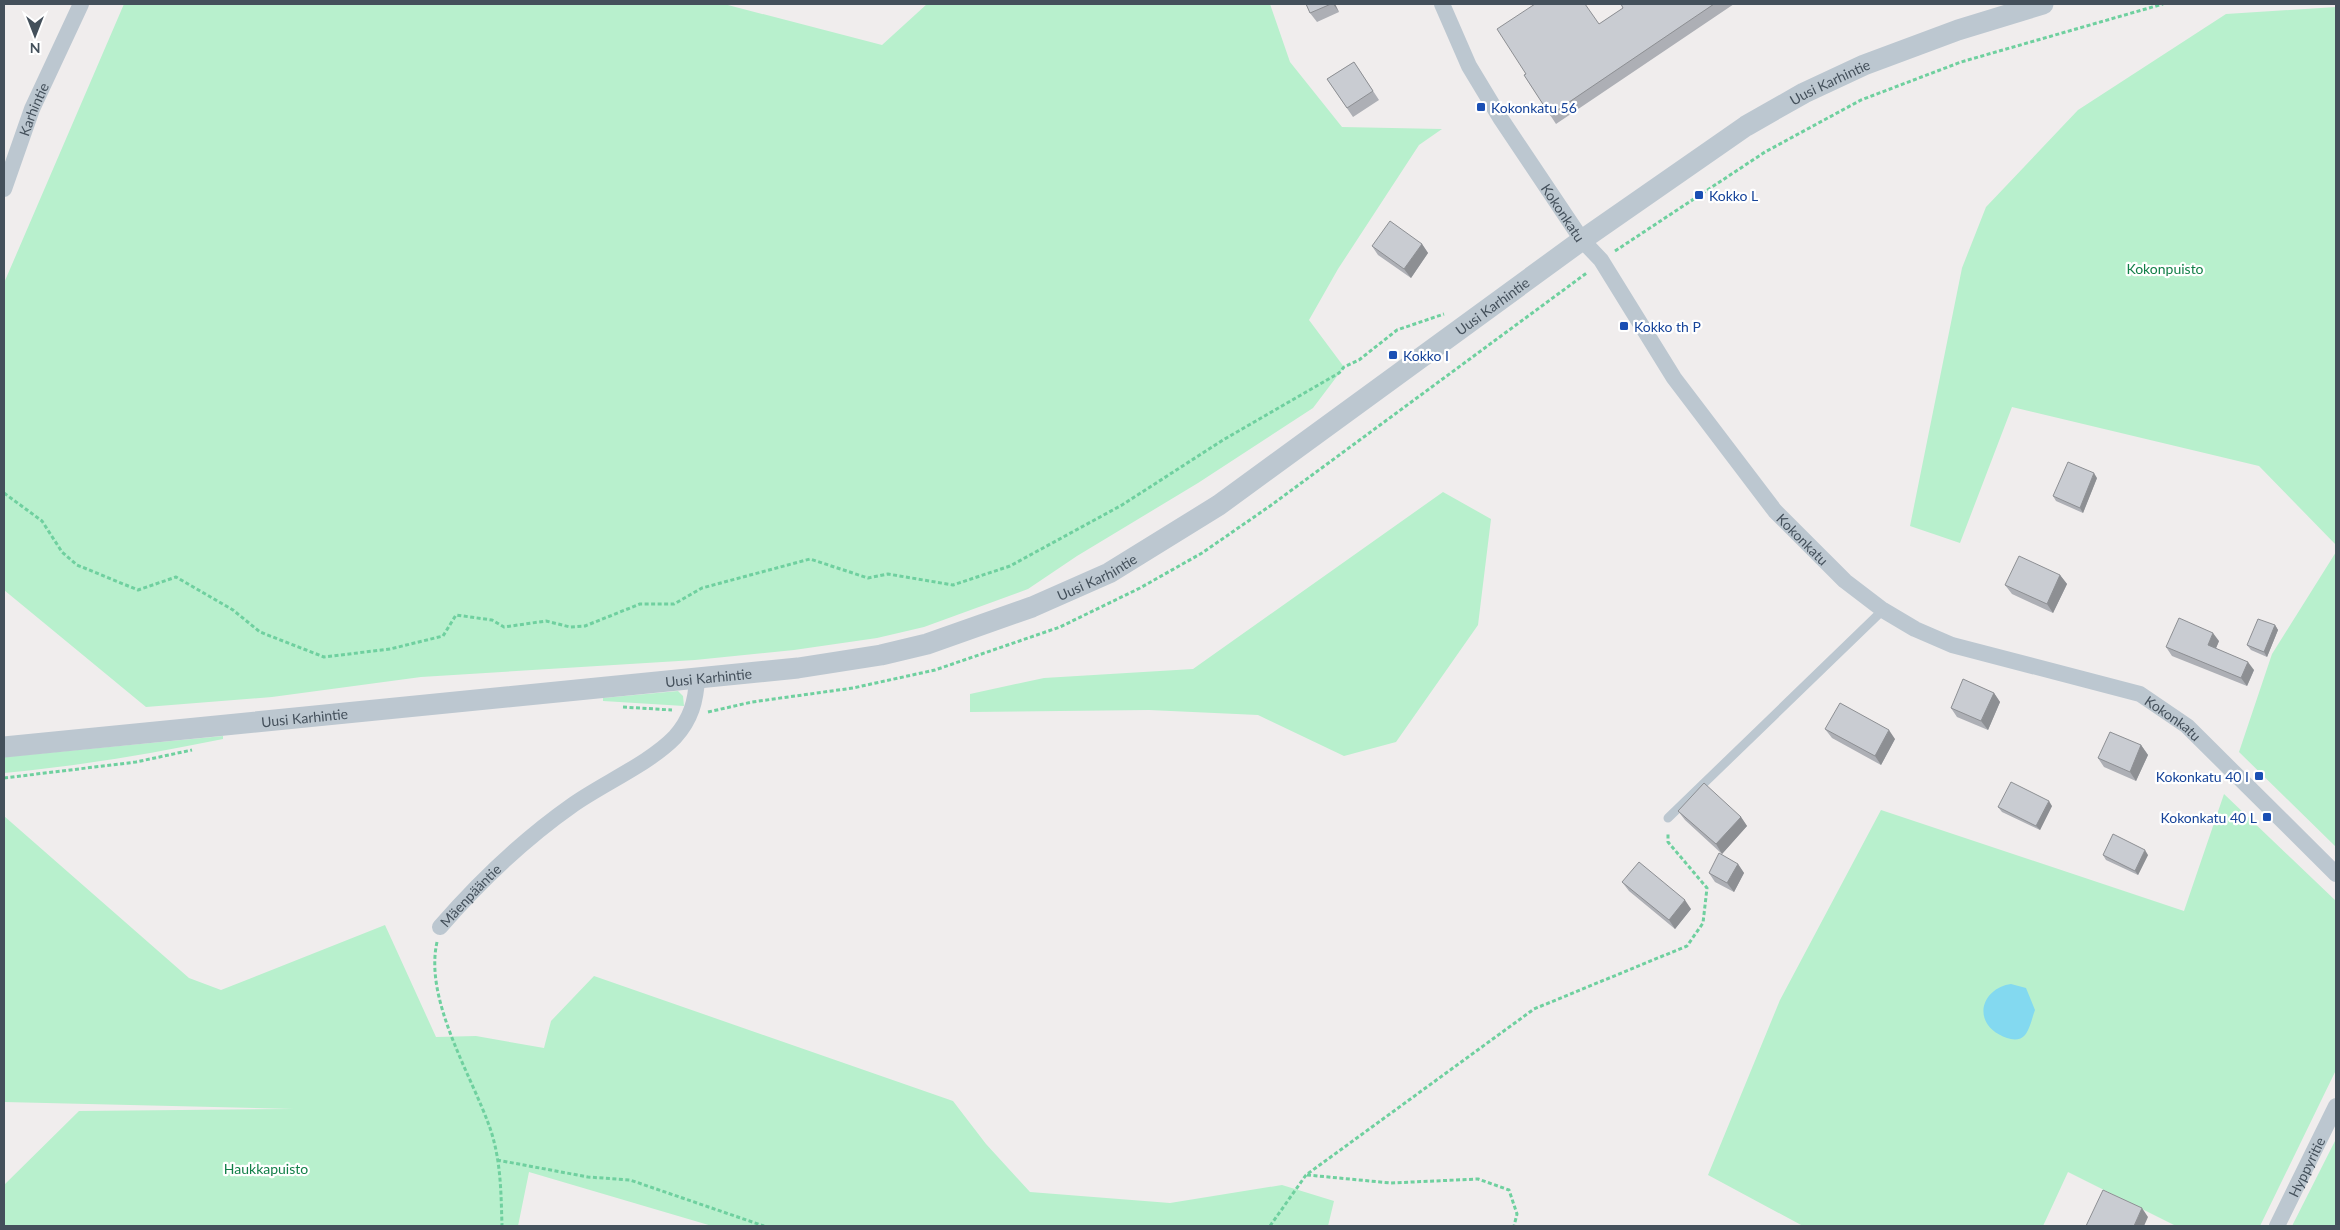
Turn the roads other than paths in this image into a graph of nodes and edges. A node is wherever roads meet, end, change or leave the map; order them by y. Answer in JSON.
{"nodes":[{"id":1,"x":81,"y":4,"type":"edge"},
{"id":2,"x":1442,"y":4,"type":"edge"},
{"id":3,"x":2043,"y":4,"type":"edge"},
{"id":4,"x":4,"y":189,"type":"edge"},
{"id":5,"x":1582,"y":240,"type":"junction"},
{"id":6,"x":1883,"y":610,"type":"junction"},
{"id":7,"x":697,"y":678,"type":"junction"},
{"id":8,"x":4,"y":747,"type":"edge"},
{"id":9,"x":1668,"y":818,"type":"road end"},
{"id":10,"x":2336,"y":874,"type":"edge"},
{"id":11,"x":440,"y":927,"type":"road end"},
{"id":12,"x":2336,"y":1106,"type":"edge"},
{"id":13,"x":2277,"y":1226,"type":"edge"}],
"edges":[{"from":1,"to":4,"type":"street","name":"Karhintie"},
{"from":2,"to":5,"type":"street","name":"Kokonkatu"},
{"from":3,"to":5,"type":"street","name":"Uusi Karhintie"},
{"from":5,"to":6,"type":"street","name":"Kokonkatu"},
{"from":5,"to":7,"type":"street","name":"Uusi Karhintie"},
{"from":6,"to":9,"type":"lane"},
{"from":6,"to":10,"type":"street","name":"Kokonkatu"},
{"from":7,"to":8,"type":"street","name":"Uusi Karhintie"},
{"from":7,"to":11,"type":"street","name":"Mäenpääntie"},
{"from":12,"to":13,"type":"street","name":"Hyppyritie"}]}
